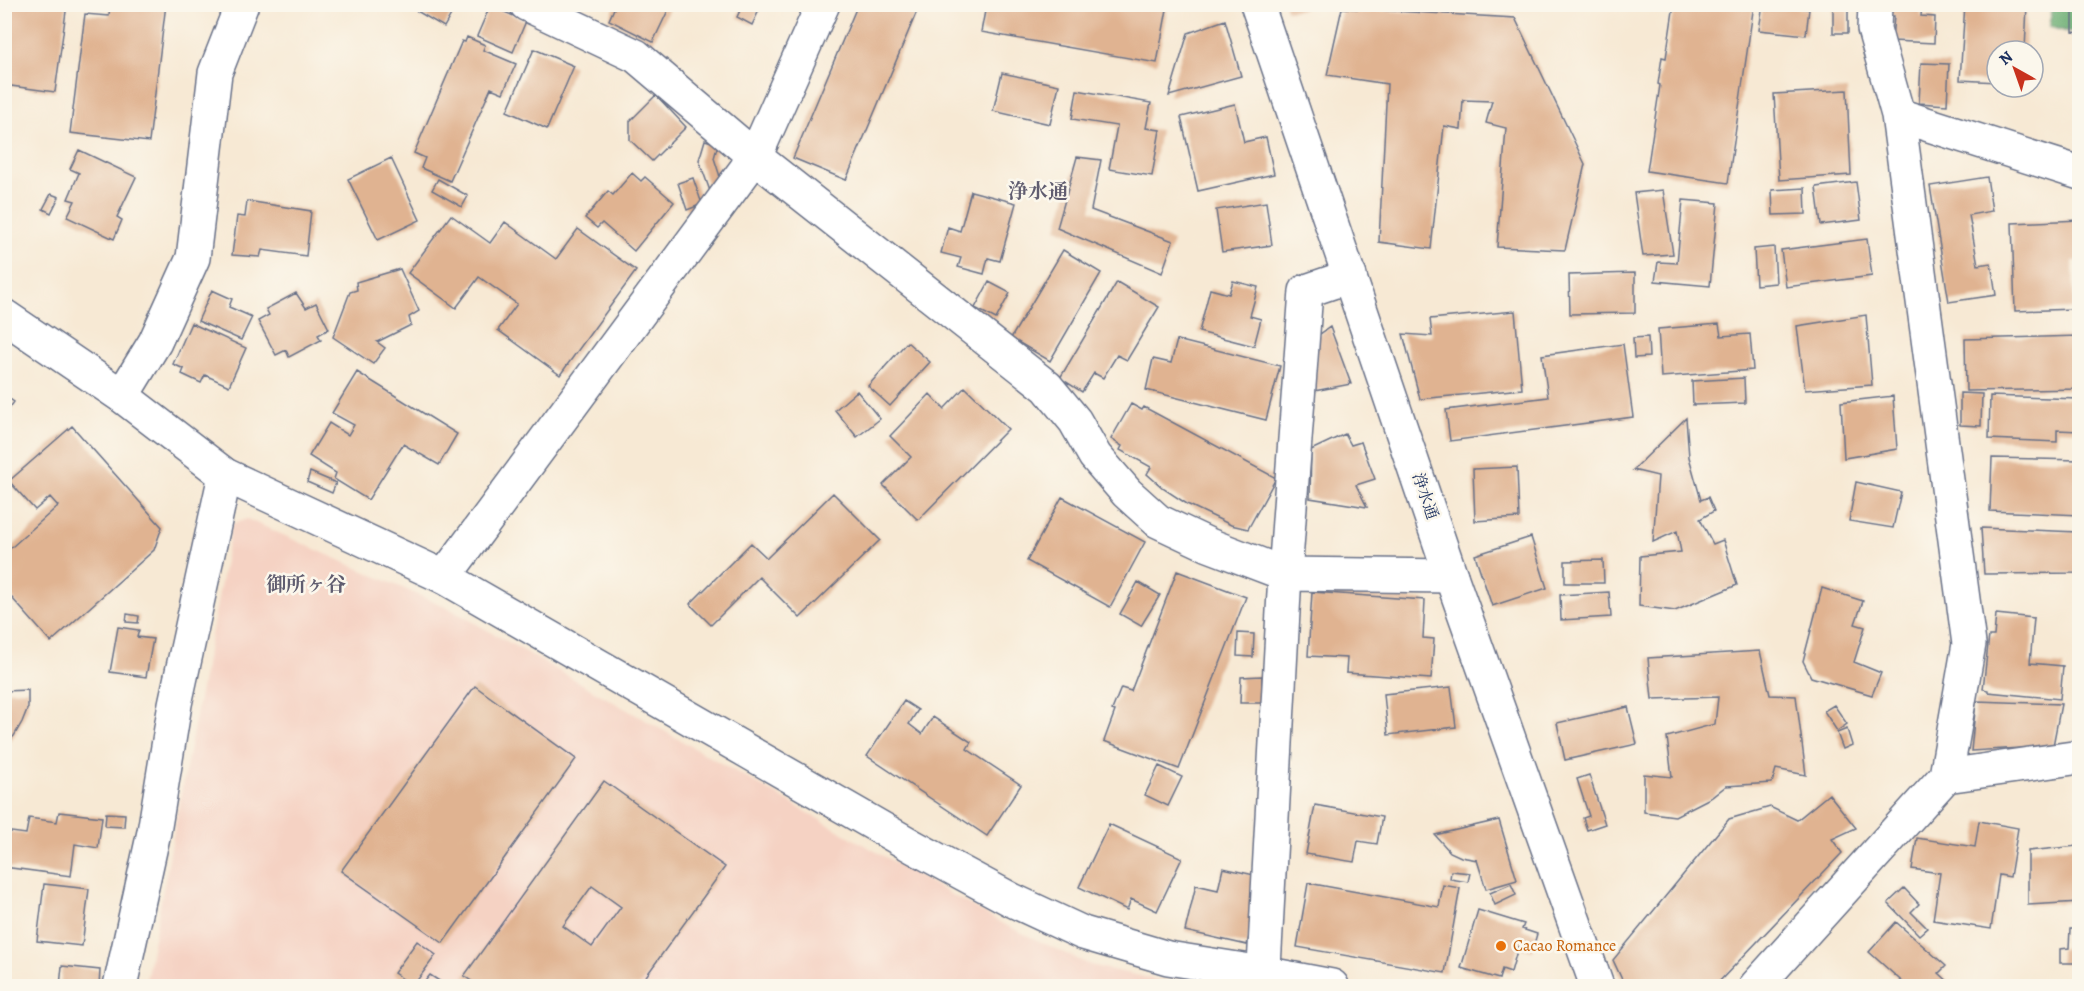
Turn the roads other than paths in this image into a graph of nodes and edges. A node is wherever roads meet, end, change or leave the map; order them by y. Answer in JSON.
{"nodes":[{"id":1,"x":242,"y":4,"type":"edge"},
{"id":2,"x":526,"y":4,"type":"edge"},
{"id":3,"x":823,"y":4,"type":"edge"},
{"id":4,"x":1257,"y":4,"type":"edge"},
{"id":5,"x":1875,"y":4,"type":"edge"},
{"id":6,"x":1898,"y":115,"type":"junction"},
{"id":7,"x":755,"y":157,"type":"junction"},
{"id":8,"x":2079,"y":173,"type":"edge"},
{"id":9,"x":1350,"y":276,"type":"junction"},
{"id":10,"x":4,"y":316,"type":"edge"},
{"id":11,"x":122,"y":396,"type":"junction"},
{"id":12,"x":225,"y":475,"type":"junction"},
{"id":13,"x":1285,"y":574,"type":"junction"},
{"id":14,"x":1451,"y":576,"type":"junction"},
{"id":15,"x":444,"y":577,"type":"junction"},
{"id":16,"x":2079,"y":757,"type":"edge"},
{"id":17,"x":1946,"y":776,"type":"junction"},
{"id":18,"x":1263,"y":980,"type":"edge"},
{"id":19,"x":120,"y":987,"type":"edge"},
{"id":20,"x":1332,"y":987,"type":"edge"},
{"id":21,"x":1597,"y":987,"type":"edge"},
{"id":22,"x":1756,"y":987,"type":"edge"}],
"edges":[{"from":1,"to":11,"type":"street"},
{"from":2,"to":7,"type":"street"},
{"from":3,"to":7,"type":"street"},
{"from":4,"to":9,"type":"street","name":"浄水通"},
{"from":5,"to":6,"type":"street"},
{"from":6,"to":8,"type":"street"},
{"from":6,"to":17,"type":"street"},
{"from":7,"to":13,"type":"street"},
{"from":7,"to":15,"type":"street"},
{"from":9,"to":13,"type":"street"},
{"from":9,"to":14,"type":"street","name":"浄水通"},
{"from":10,"to":11,"type":"street"},
{"from":11,"to":12,"type":"street"},
{"from":12,"to":15,"type":"street"},
{"from":12,"to":19,"type":"street"},
{"from":13,"to":14,"type":"street"},
{"from":13,"to":18,"type":"street"},
{"from":14,"to":21,"type":"street","name":"浄水通"},
{"from":15,"to":18,"type":"street"},
{"from":16,"to":17,"type":"street"},
{"from":17,"to":22,"type":"street"},
{"from":18,"to":20,"type":"street"}]}
